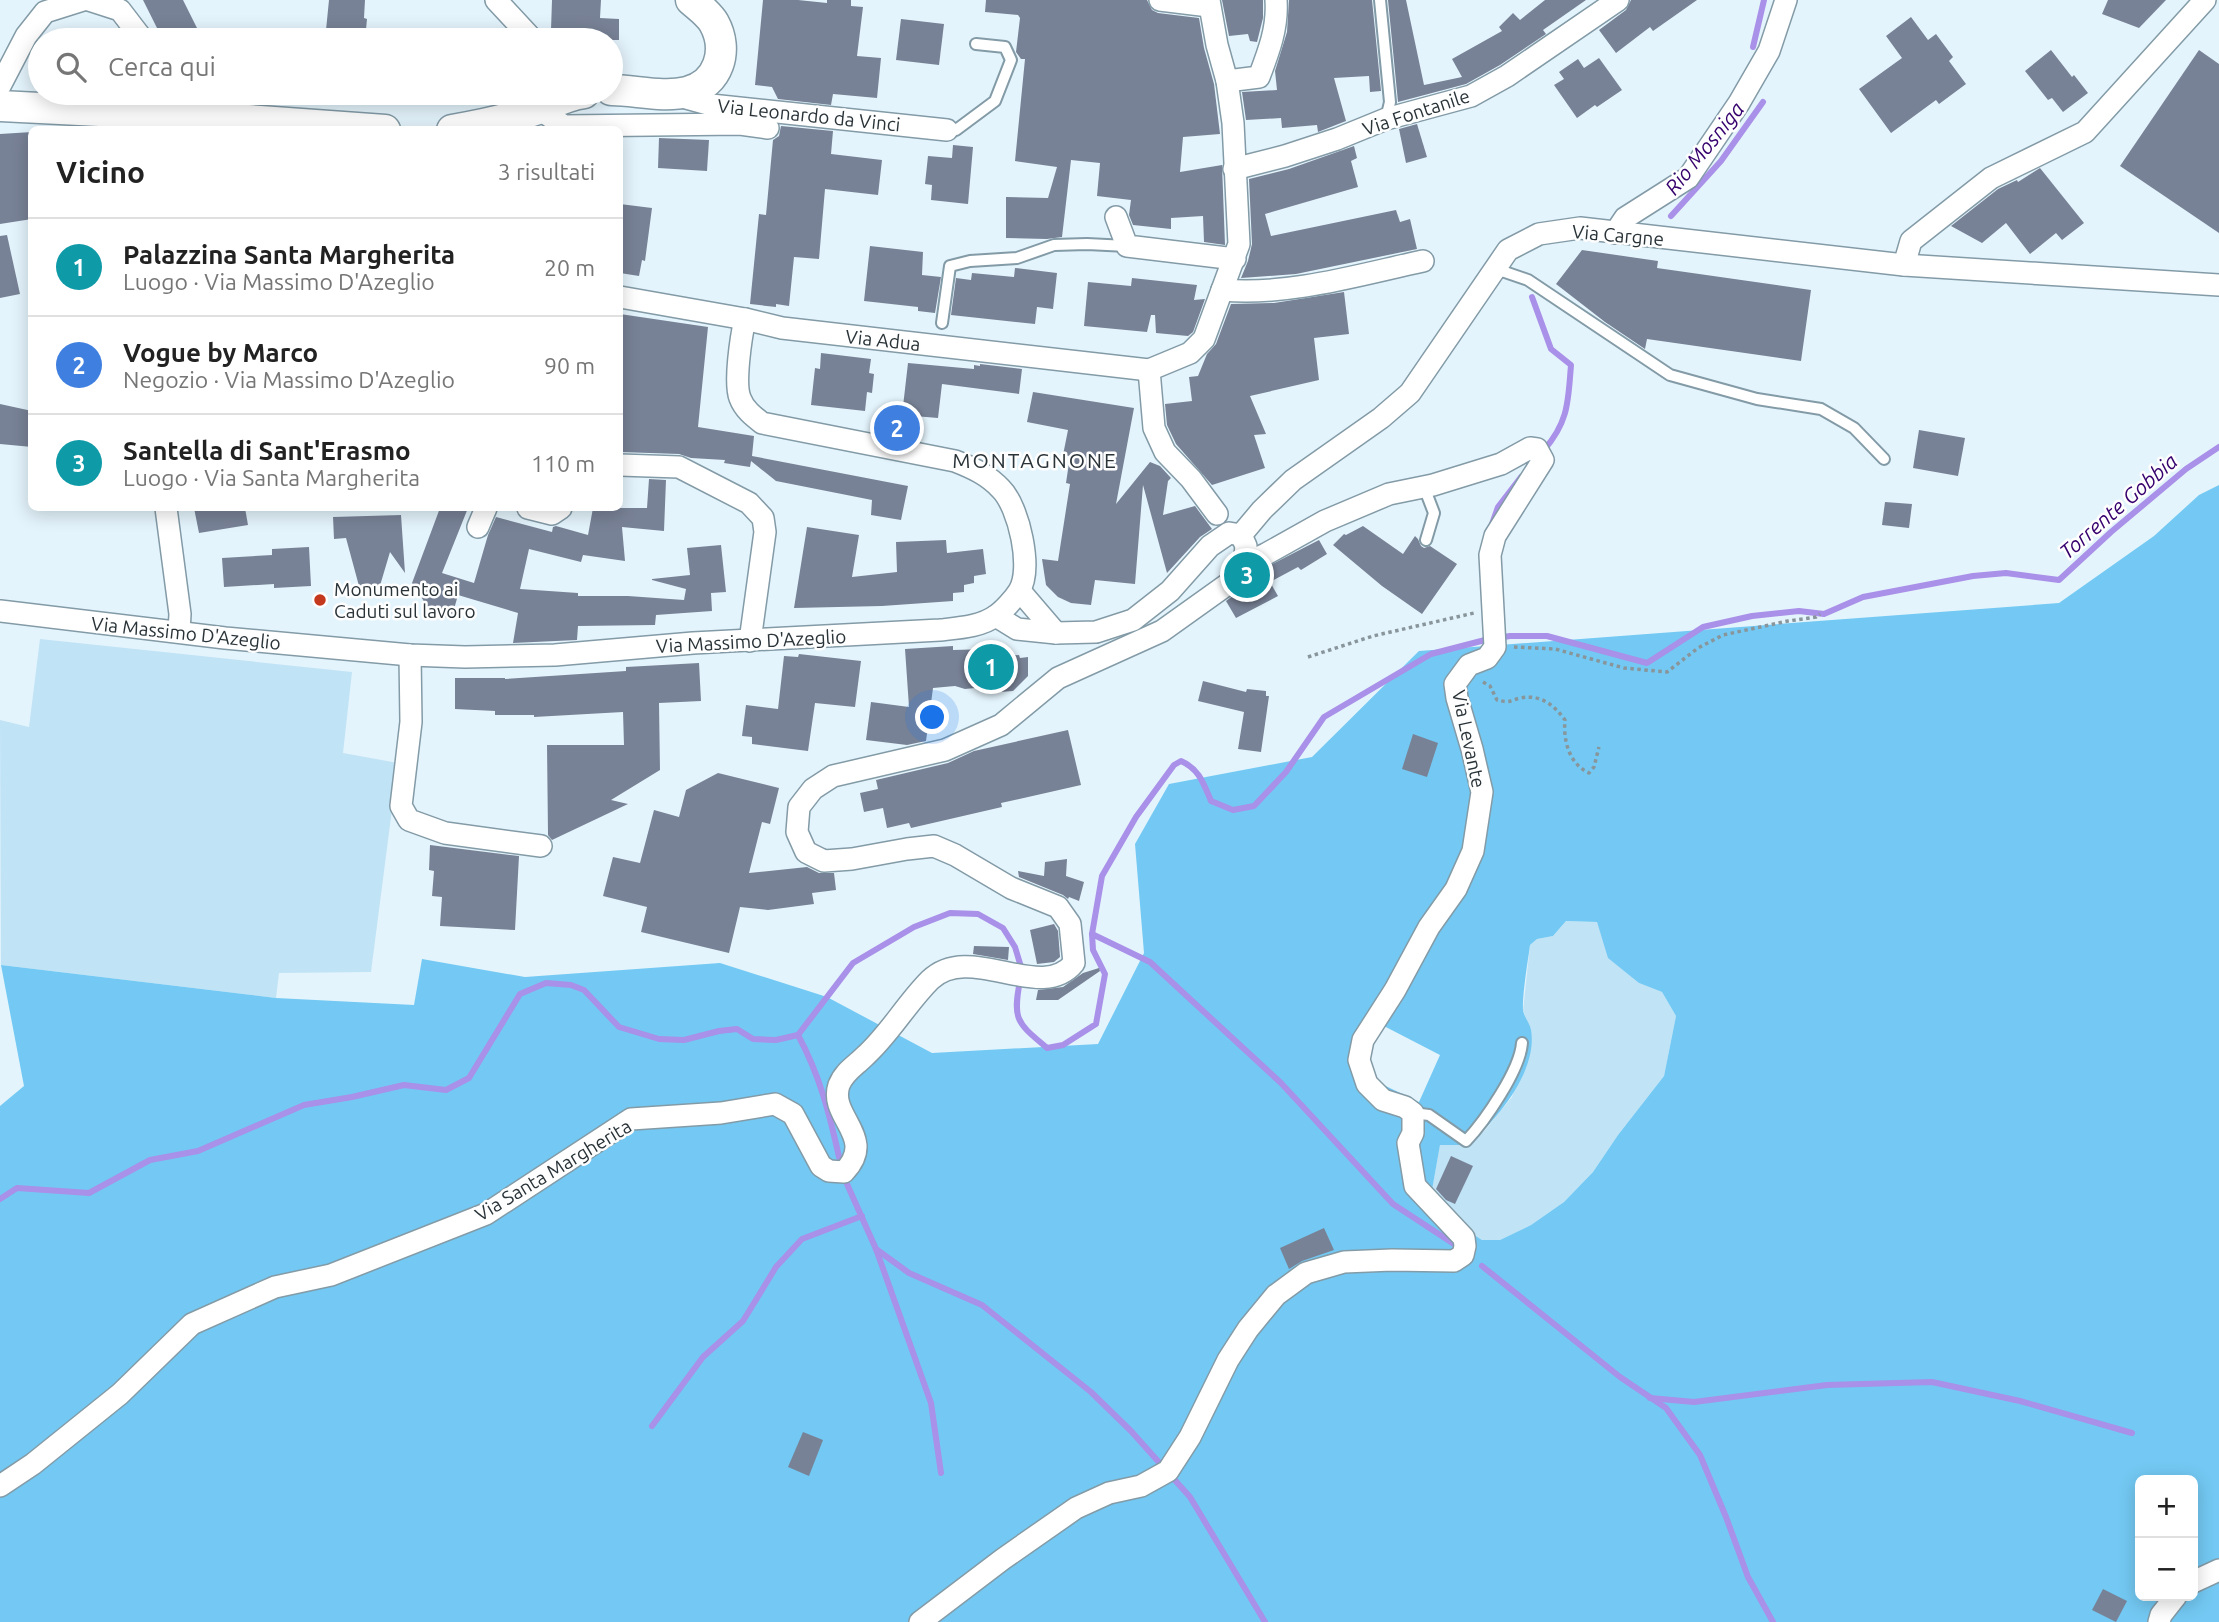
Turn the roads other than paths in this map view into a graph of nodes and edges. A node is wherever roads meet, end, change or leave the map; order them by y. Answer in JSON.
{"nodes":[{"id":1,"x":83,"y":0,"type":"edge"},
{"id":2,"x":89,"y":0,"type":"edge"},
{"id":3,"x":496,"y":0,"type":"edge"},
{"id":4,"x":691,"y":0,"type":"edge"},
{"id":5,"x":1160,"y":0,"type":"edge"},
{"id":6,"x":1276,"y":0,"type":"edge"},
{"id":7,"x":1380,"y":0,"type":"edge"},
{"id":8,"x":1619,"y":0,"type":"edge"},
{"id":9,"x":1786,"y":0,"type":"edge"},
{"id":10,"x":2206,"y":0,"type":"edge"},
{"id":11,"x":1209,"y":3,"type":"edge"},
{"id":12,"x":33,"y":28,"type":"edge"},
{"id":13,"x":134,"y":28,"type":"edge"},
{"id":14,"x":522,"y":28,"type":"edge"},
{"id":15,"x":28,"y":34,"type":"edge"},
{"id":16,"x":976,"y":44,"type":"dead end"},
{"id":17,"x":1227,"y":81,"type":"junction"},
{"id":18,"x":0,"y":86,"type":"edge"},
{"id":19,"x":623,"y":91,"type":"edge"},
{"id":20,"x":672,"y":94,"type":"junction"},
{"id":21,"x":169,"y":105,"type":"edge"},
{"id":22,"x":182,"y":105,"type":"edge"},
{"id":23,"x":546,"y":105,"type":"edge"},
{"id":24,"x":0,"y":106,"type":"edge"},
{"id":25,"x":539,"y":108,"type":"junction"},
{"id":26,"x":1386,"y":119,"type":"junction"},
{"id":27,"x":97,"y":121,"type":"edge"},
{"id":28,"x":353,"y":126,"type":"edge"},
{"id":29,"x":477,"y":126,"type":"edge"},
{"id":30,"x":768,"y":128,"type":"dead end"},
{"id":31,"x":947,"y":130,"type":"joint"},
{"id":32,"x":1234,"y":169,"type":"junction"},
{"id":33,"x":1116,"y":217,"type":"dead end"},
{"id":34,"x":1615,"y":233,"type":"junction"},
{"id":35,"x":1127,"y":246,"type":"junction"},
{"id":36,"x":1235,"y":259,"type":"junction"},
{"id":37,"x":1423,"y":261,"type":"dead end"},
{"id":38,"x":1904,"y":265,"type":"junction"},
{"id":39,"x":1496,"y":269,"type":"junction"},
{"id":40,"x":2219,"y":285,"type":"edge"},
{"id":41,"x":1222,"y":290,"type":"junction"},
{"id":42,"x":623,"y":298,"type":"edge"},
{"id":43,"x":744,"y":319,"type":"junction"},
{"id":44,"x":942,"y":323,"type":"dead end"},
{"id":45,"x":1149,"y":370,"type":"junction"},
{"id":46,"x":1884,"y":459,"type":"dead end"},
{"id":47,"x":623,"y":465,"type":"edge"},
{"id":48,"x":1424,"y":487,"type":"junction"},
{"id":49,"x":166,"y":511,"type":"edge"},
{"id":50,"x":540,"y":511,"type":"edge"},
{"id":51,"x":556,"y":511,"type":"edge"},
{"id":52,"x":1217,"y":514,"type":"dead end"},
{"id":53,"x":1241,"y":534,"type":"junction"},
{"id":54,"x":1426,"y":540,"type":"dead end"},
{"id":55,"x":1244,"y":564,"type":"junction"},
{"id":56,"x":1020,"y":591,"type":"junction"},
{"id":57,"x":0,"y":611,"type":"edge"},
{"id":58,"x":996,"y":616,"type":"junction"},
{"id":59,"x":179,"y":632,"type":"junction"},
{"id":60,"x":1056,"y":633,"type":"junction"},
{"id":61,"x":750,"y":641,"type":"junction"},
{"id":62,"x":410,"y":655,"type":"junction"},
{"id":63,"x":541,"y":846,"type":"dead end"},
{"id":64,"x":1521,"y":1043,"type":"dead end"},
{"id":65,"x":1413,"y":1112,"type":"junction"},
{"id":66,"x":0,"y":1486,"type":"edge"},
{"id":67,"x":2219,"y":1570,"type":"edge"},
{"id":68,"x":2198,"y":1580,"type":"edge"},
{"id":69,"x":2172,"y":1601,"type":"edge"},
{"id":70,"x":920,"y":1622,"type":"edge"},
{"id":71,"x":2159,"y":1622,"type":"edge"}],
"edges":[{"from":1,"to":12,"type":"street"},
{"from":2,"to":13,"type":"street"},
{"from":3,"to":14,"type":"street"},
{"from":4,"to":20,"type":"main road","name":"Via Leonardo da Vinci"},
{"from":5,"to":11,"type":"street"},
{"from":6,"to":17,"type":"street"},
{"from":7,"to":26,"type":"lane"},
{"from":8,"to":26,"type":"street","name":"Via Fontanile"},
{"from":9,"to":34,"type":"street"},
{"from":10,"to":38,"type":"street"},
{"from":11,"to":17,"type":"street"},
{"from":15,"to":18,"type":"street"},
{"from":16,"to":31,"type":"lane"},
{"from":17,"to":32,"type":"street"},
{"from":19,"to":20,"type":"main road","name":"Via Leonardo da Vinci"},
{"from":20,"to":31,"type":"street","name":"Via Leonardo da Vinci"},
{"from":21,"to":27,"type":"main road"},
{"from":22,"to":28,"type":"main road"},
{"from":23,"to":25,"type":"main road"},
{"from":24,"to":27,"type":"main road"},
{"from":25,"to":29,"type":"main road"},
{"from":25,"to":30,"type":"street"},
{"from":26,"to":32,"type":"street","name":"Via Fontanile"},
{"from":32,"to":36,"type":"street"},
{"from":33,"to":35,"type":"street"},
{"from":34,"to":38,"type":"street","name":"Via Cargne"},
{"from":34,"to":39,"type":"street","name":"Via Cargne"},
{"from":35,"to":36,"type":"street"},
{"from":35,"to":44,"type":"lane"},
{"from":36,"to":41,"type":"street"},
{"from":37,"to":41,"type":"street"},
{"from":38,"to":40,"type":"street","name":"Via Cargne"},
{"from":39,"to":46,"type":"lane"},
{"from":39,"to":53,"type":"street","name":"Via Cargne"},
{"from":41,"to":45,"type":"street"},
{"from":42,"to":43,"type":"street","name":"Via Adua"},
{"from":43,"to":45,"type":"street","name":"Via Adua"},
{"from":43,"to":56,"type":"street"},
{"from":45,"to":52,"type":"street"},
{"from":47,"to":61,"type":"street"},
{"from":48,"to":54,"type":"lane"},
{"from":48,"to":55,"type":"street"},
{"from":48,"to":65,"type":"street","name":"Via Levante"},
{"from":49,"to":59,"type":"street"},
{"from":50,"to":51,"type":"street"},
{"from":53,"to":55,"type":"street"},
{"from":53,"to":60,"type":"street","name":"Via Cargne"},
{"from":55,"to":66,"type":"street","name":"Via Santa Margherita"},
{"from":56,"to":58,"type":"street","name":"Via Massimo D'Azeglio"},
{"from":56,"to":60,"type":"street"},
{"from":57,"to":59,"type":"street","name":"Via Massimo D'Azeglio"},
{"from":58,"to":60,"type":"street","name":"Via Cargne"},
{"from":58,"to":61,"type":"street","name":"Via Massimo D'Azeglio"},
{"from":59,"to":62,"type":"street","name":"Via Massimo D'Azeglio"},
{"from":61,"to":62,"type":"street","name":"Via Massimo D'Azeglio"},
{"from":62,"to":63,"type":"street"},
{"from":64,"to":65,"type":"lane"},
{"from":65,"to":70,"type":"street"},
{"from":67,"to":68,"type":"street"},
{"from":69,"to":71,"type":"street"}]}
